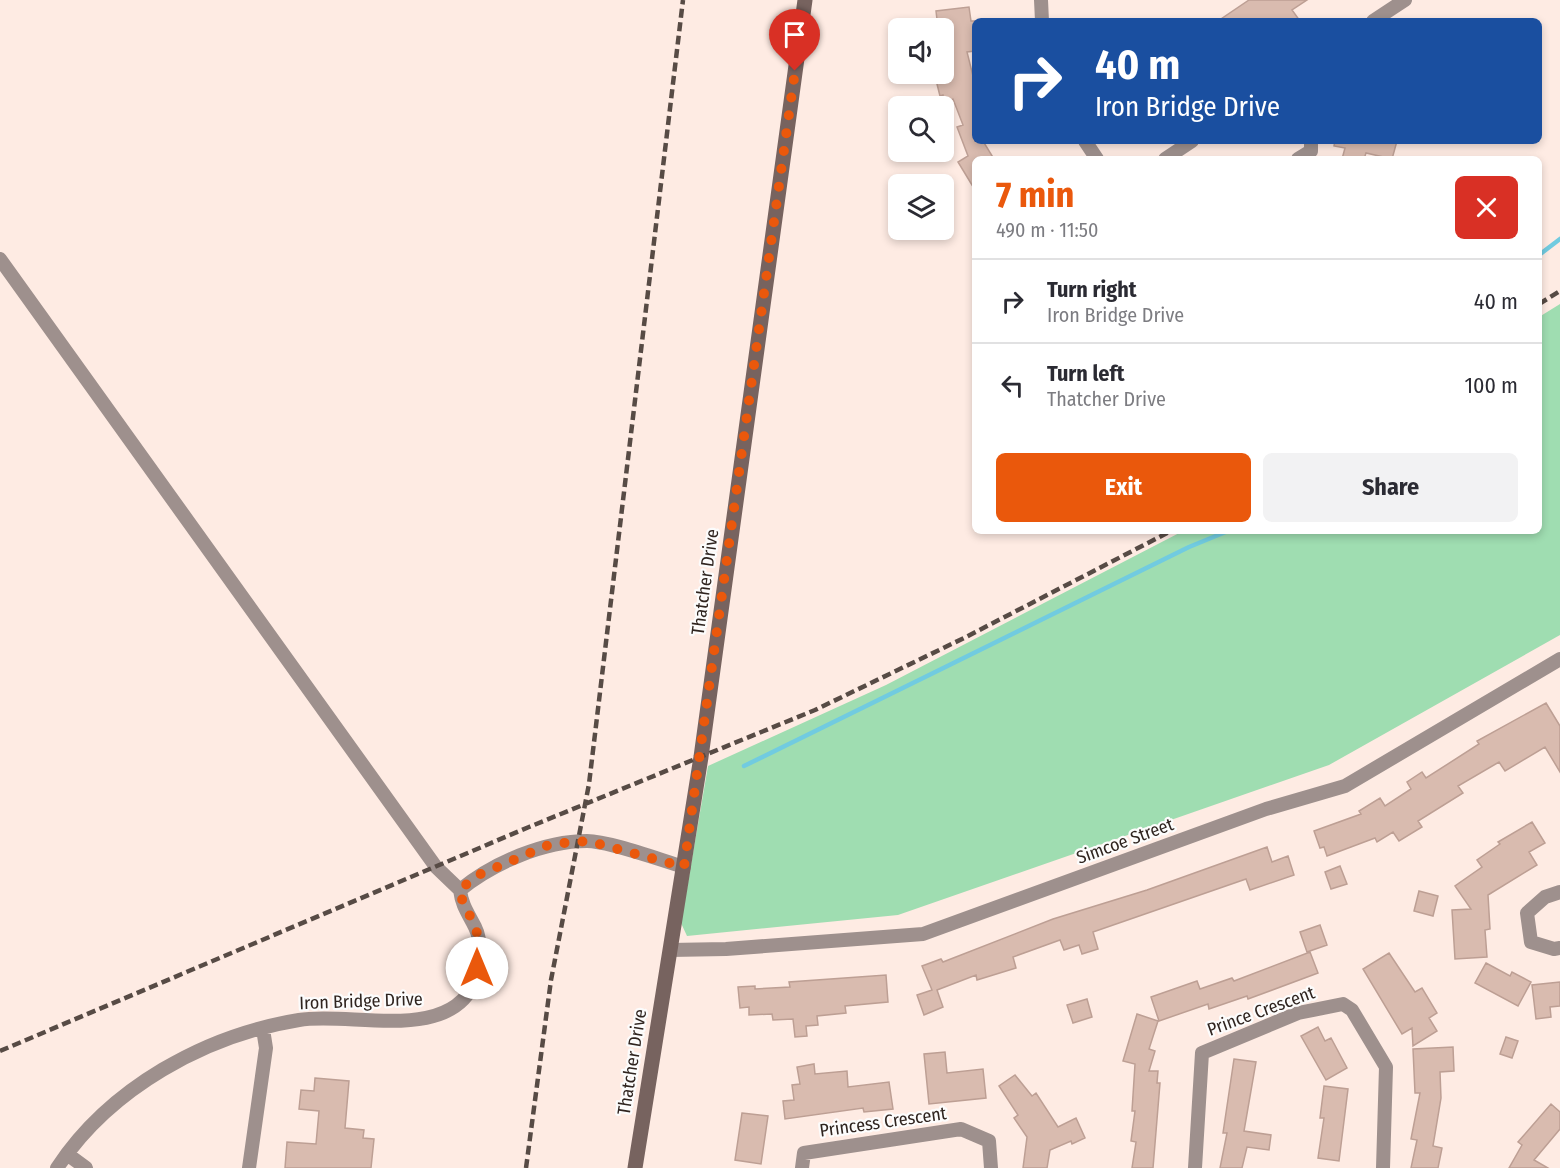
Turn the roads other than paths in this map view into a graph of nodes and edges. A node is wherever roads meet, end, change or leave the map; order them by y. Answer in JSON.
{"nodes":[{"id":1,"x":805,"y":0,"type":"edge"},
{"id":2,"x":1041,"y":0,"type":"edge"},
{"id":3,"x":1405,"y":0,"type":"edge"},
{"id":4,"x":1042,"y":18,"type":"edge"},
{"id":5,"x":1378,"y":18,"type":"edge"},
{"id":6,"x":1188,"y":144,"type":"edge"},
{"id":7,"x":1311,"y":144,"type":"edge"},
{"id":8,"x":1170,"y":156,"type":"edge"},
{"id":9,"x":1303,"y":156,"type":"edge"},
{"id":10,"x":0,"y":259,"type":"edge"},
{"id":11,"x":1560,"y":659,"type":"edge"},
{"id":12,"x":684,"y":867,"type":"junction"},
{"id":13,"x":460,"y":890,"type":"junction"},
{"id":14,"x":1560,"y":892,"type":"edge"},
{"id":15,"x":1560,"y":948,"type":"edge"},
{"id":16,"x":670,"y":950,"type":"junction"},
{"id":17,"x":263,"y":1029,"type":"junction"},
{"id":18,"x":67,"y":1154,"type":"junction"},
{"id":19,"x":57,"y":1168,"type":"edge"},
{"id":20,"x":86,"y":1168,"type":"edge"},
{"id":21,"x":249,"y":1168,"type":"edge"},
{"id":22,"x":635,"y":1168,"type":"edge"},
{"id":23,"x":802,"y":1168,"type":"edge"},
{"id":24,"x":991,"y":1168,"type":"edge"},
{"id":25,"x":1195,"y":1168,"type":"edge"},
{"id":26,"x":1383,"y":1168,"type":"edge"}],
"edges":[{"from":1,"to":12,"type":"main road","name":"Thatcher Drive"},
{"from":2,"to":4,"type":"street"},
{"from":3,"to":5,"type":"street"},
{"from":6,"to":8,"type":"street"},
{"from":7,"to":9,"type":"street"},
{"from":10,"to":13,"type":"street"},
{"from":11,"to":16,"type":"street","name":"Simcoe Street"},
{"from":12,"to":13,"type":"street"},
{"from":12,"to":16,"type":"main road","name":"Thatcher Drive"},
{"from":13,"to":17,"type":"street","name":"Iron Bridge Drive"},
{"from":14,"to":15,"type":"street"},
{"from":16,"to":22,"type":"main road","name":"Thatcher Drive"},
{"from":17,"to":18,"type":"street","name":"Iron Bridge Drive"},
{"from":17,"to":21,"type":"street"},
{"from":18,"to":19,"type":"street","name":"Iron Bridge Drive"},
{"from":18,"to":20,"type":"street"},
{"from":23,"to":24,"type":"street","name":"Princess Crescent"},
{"from":25,"to":26,"type":"street","name":"Prince Crescent"}]}
